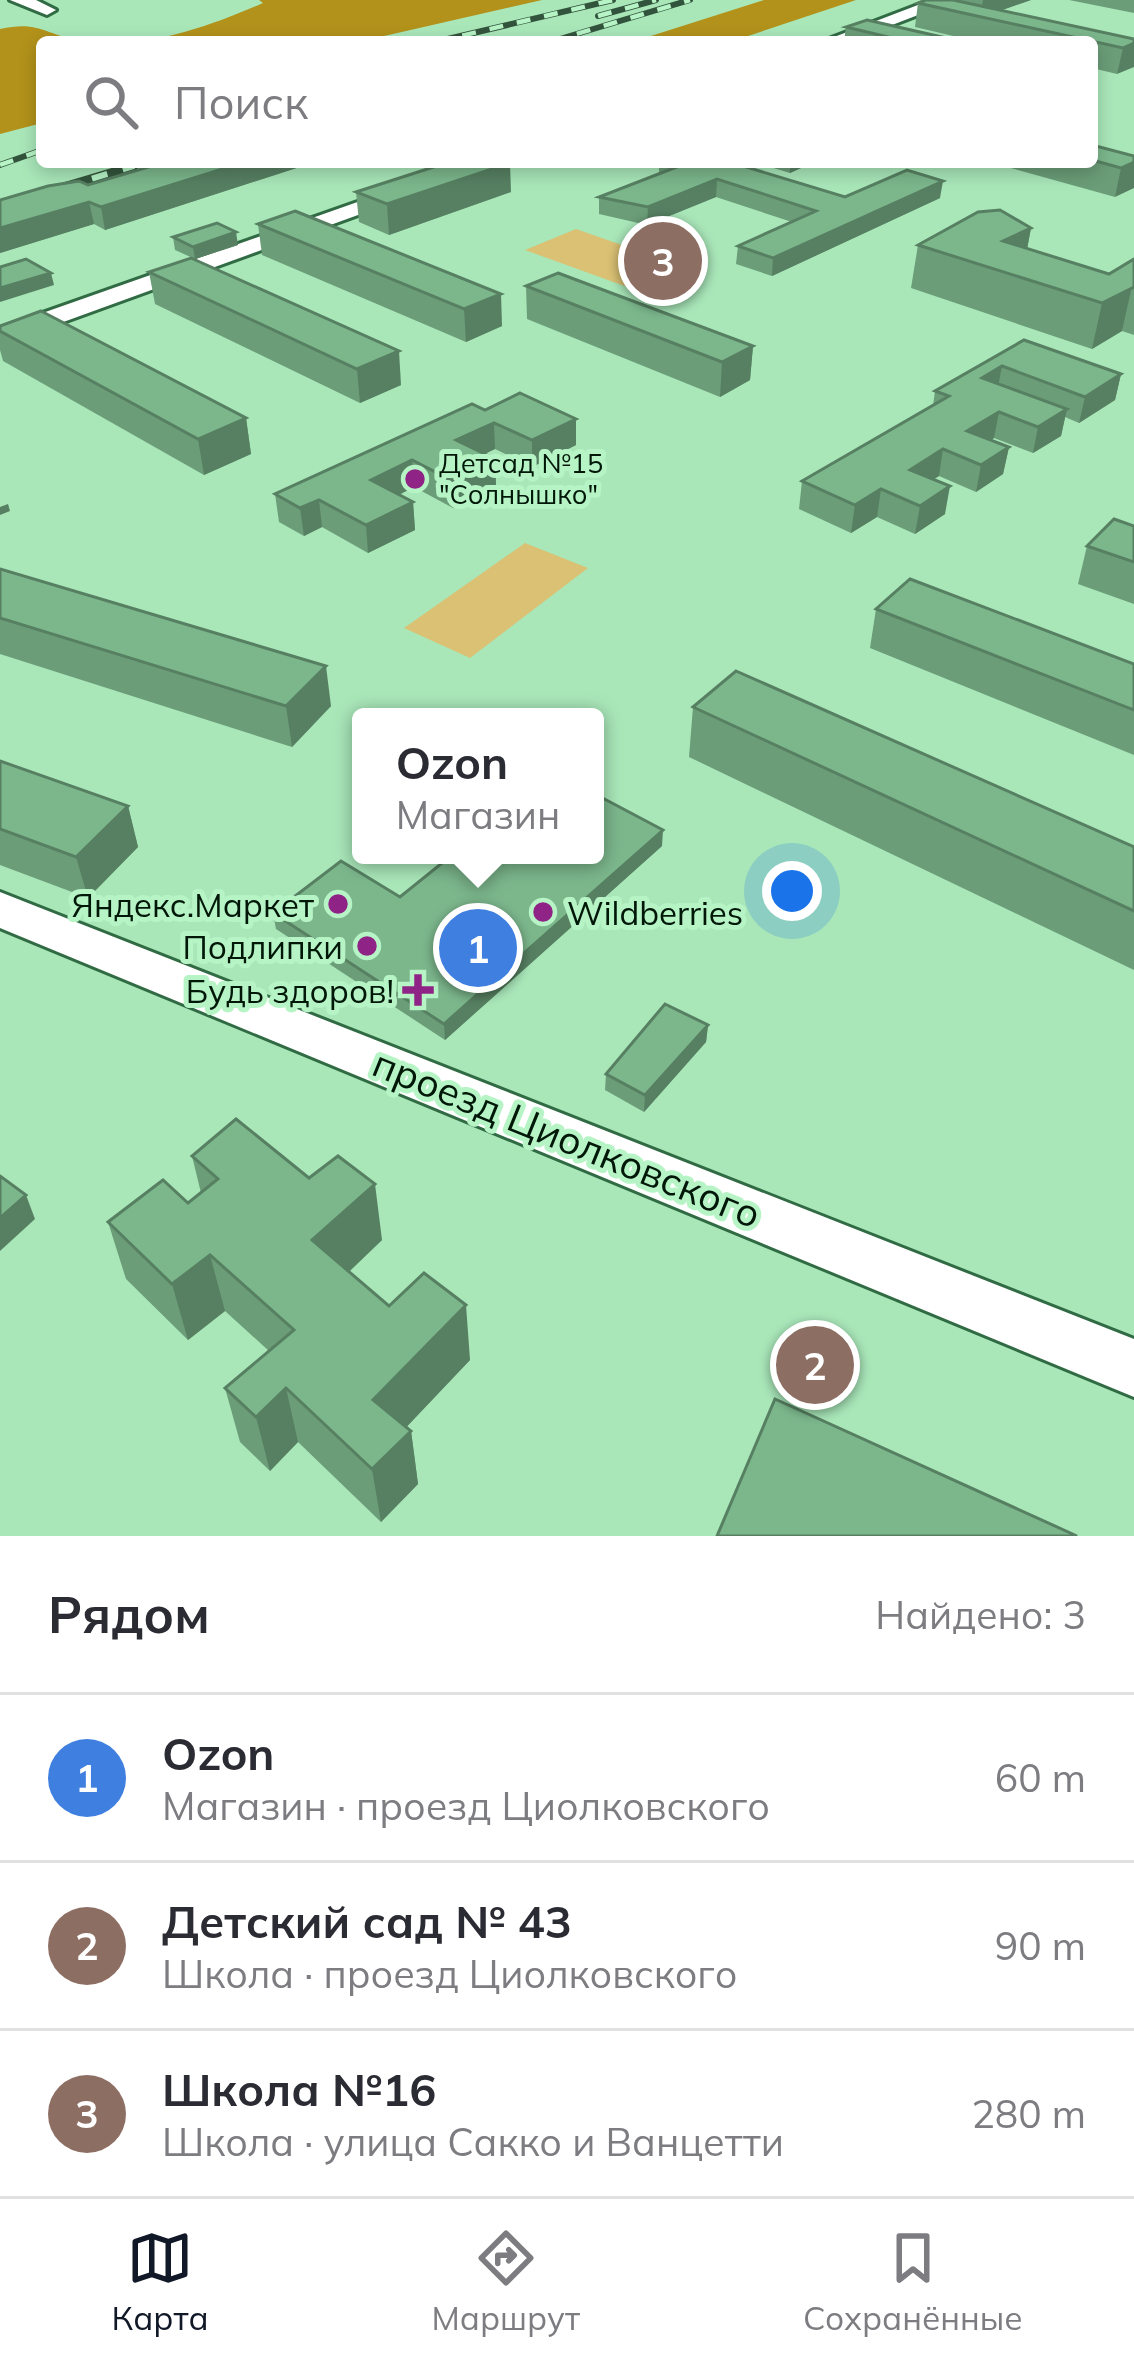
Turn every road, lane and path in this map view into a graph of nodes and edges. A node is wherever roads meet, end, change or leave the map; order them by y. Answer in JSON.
{"nodes":[{"id":1,"x":19,"y":0,"type":"edge"},
{"id":2,"x":948,"y":0,"type":"edge"},
{"id":3,"x":46,"y":10,"type":"dead end"},
{"id":4,"x":847,"y":36,"type":"edge"},
{"id":5,"x":476,"y":168,"type":"edge"},
{"id":6,"x":0,"y":337,"type":"edge"},
{"id":7,"x":0,"y":909,"type":"edge"},
{"id":8,"x":1134,"y":1368,"type":"edge"}],
"edges":[{"from":1,"to":3,"type":"street"},
{"from":2,"to":4,"type":"street"},
{"from":5,"to":6,"type":"street"},
{"from":7,"to":8,"type":"street","name":"проезд Циолковского"}]}
